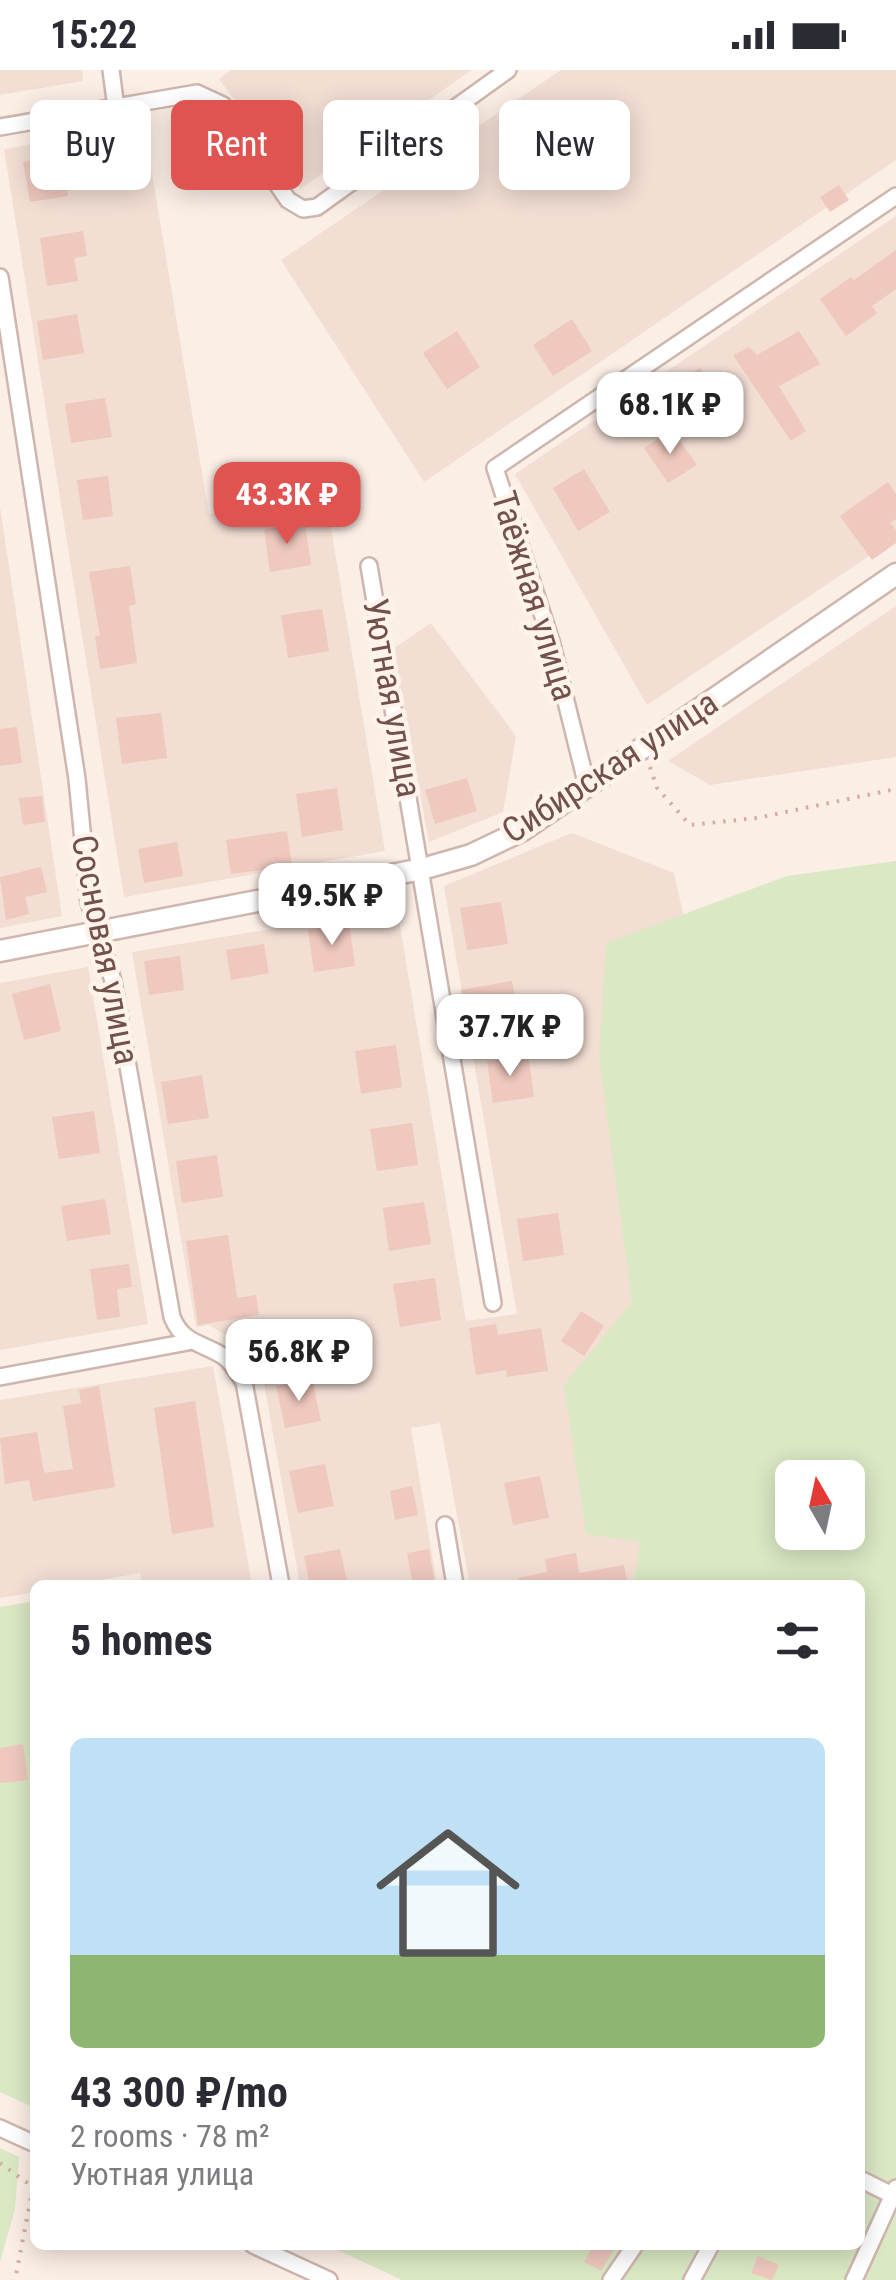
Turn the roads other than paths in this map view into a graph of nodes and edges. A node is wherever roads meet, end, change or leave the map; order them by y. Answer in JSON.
{"nodes":[{"id":1,"x":111,"y":70,"type":"edge"},
{"id":2,"x":508,"y":70,"type":"edge"},
{"id":3,"x":115,"y":100,"type":"edge"},
{"id":4,"x":151,"y":102,"type":"edge"},
{"id":5,"x":30,"y":122,"type":"edge"},
{"id":6,"x":0,"y":127,"type":"edge"},
{"id":7,"x":896,"y":196,"type":"edge"},
{"id":8,"x":0,"y":278,"type":"edge"},
{"id":9,"x":369,"y":566,"type":"dead end"},
{"id":10,"x":896,"y":574,"type":"edge"},
{"id":11,"x":588,"y":786,"type":"junction"},
{"id":12,"x":422,"y":869,"type":"junction"},
{"id":13,"x":97,"y":930,"type":"junction"},
{"id":14,"x":0,"y":950,"type":"edge"},
{"id":15,"x":493,"y":1303,"type":"dead end"},
{"id":16,"x":188,"y":1342,"type":"junction"},
{"id":17,"x":0,"y":1377,"type":"edge"},
{"id":18,"x":445,"y":1525,"type":"dead end"},
{"id":19,"x":280,"y":1580,"type":"edge"},
{"id":20,"x":455,"y":1580,"type":"edge"},
{"id":21,"x":0,"y":2128,"type":"edge"},
{"id":22,"x":30,"y":2142,"type":"edge"},
{"id":23,"x":865,"y":2181,"type":"edge"},
{"id":24,"x":895,"y":2193,"type":"edge"},
{"id":25,"x":265,"y":2250,"type":"edge"},
{"id":26,"x":632,"y":2250,"type":"edge"},
{"id":27,"x":707,"y":2250,"type":"edge"},
{"id":28,"x":329,"y":2280,"type":"edge"},
{"id":29,"x":611,"y":2280,"type":"edge"},
{"id":30,"x":692,"y":2280,"type":"edge"},
{"id":31,"x":854,"y":2280,"type":"edge"}],
"edges":[{"from":1,"to":3,"type":"street"},
{"from":2,"to":4,"type":"street"},
{"from":5,"to":6,"type":"street"},
{"from":7,"to":11,"type":"street","name":"Таёжная улица"},
{"from":8,"to":13,"type":"street","name":"Сосновая улица"},
{"from":9,"to":12,"type":"street","name":"Уютная улица"},
{"from":10,"to":11,"type":"street","name":"Сибирская улица"},
{"from":11,"to":12,"type":"street","name":"Сибирская улица"},
{"from":12,"to":13,"type":"street","name":"Сибирская улица"},
{"from":12,"to":15,"type":"street","name":"Уютная улица"},
{"from":13,"to":14,"type":"street","name":"Сибирская улица"},
{"from":13,"to":16,"type":"street","name":"Сосновая улица"},
{"from":16,"to":17,"type":"street"},
{"from":16,"to":19,"type":"street"},
{"from":18,"to":20,"type":"street"},
{"from":21,"to":22,"type":"street"},
{"from":23,"to":24,"type":"street"},
{"from":24,"to":31,"type":"street"},
{"from":25,"to":28,"type":"street"},
{"from":26,"to":29,"type":"street"},
{"from":27,"to":30,"type":"street"}]}
